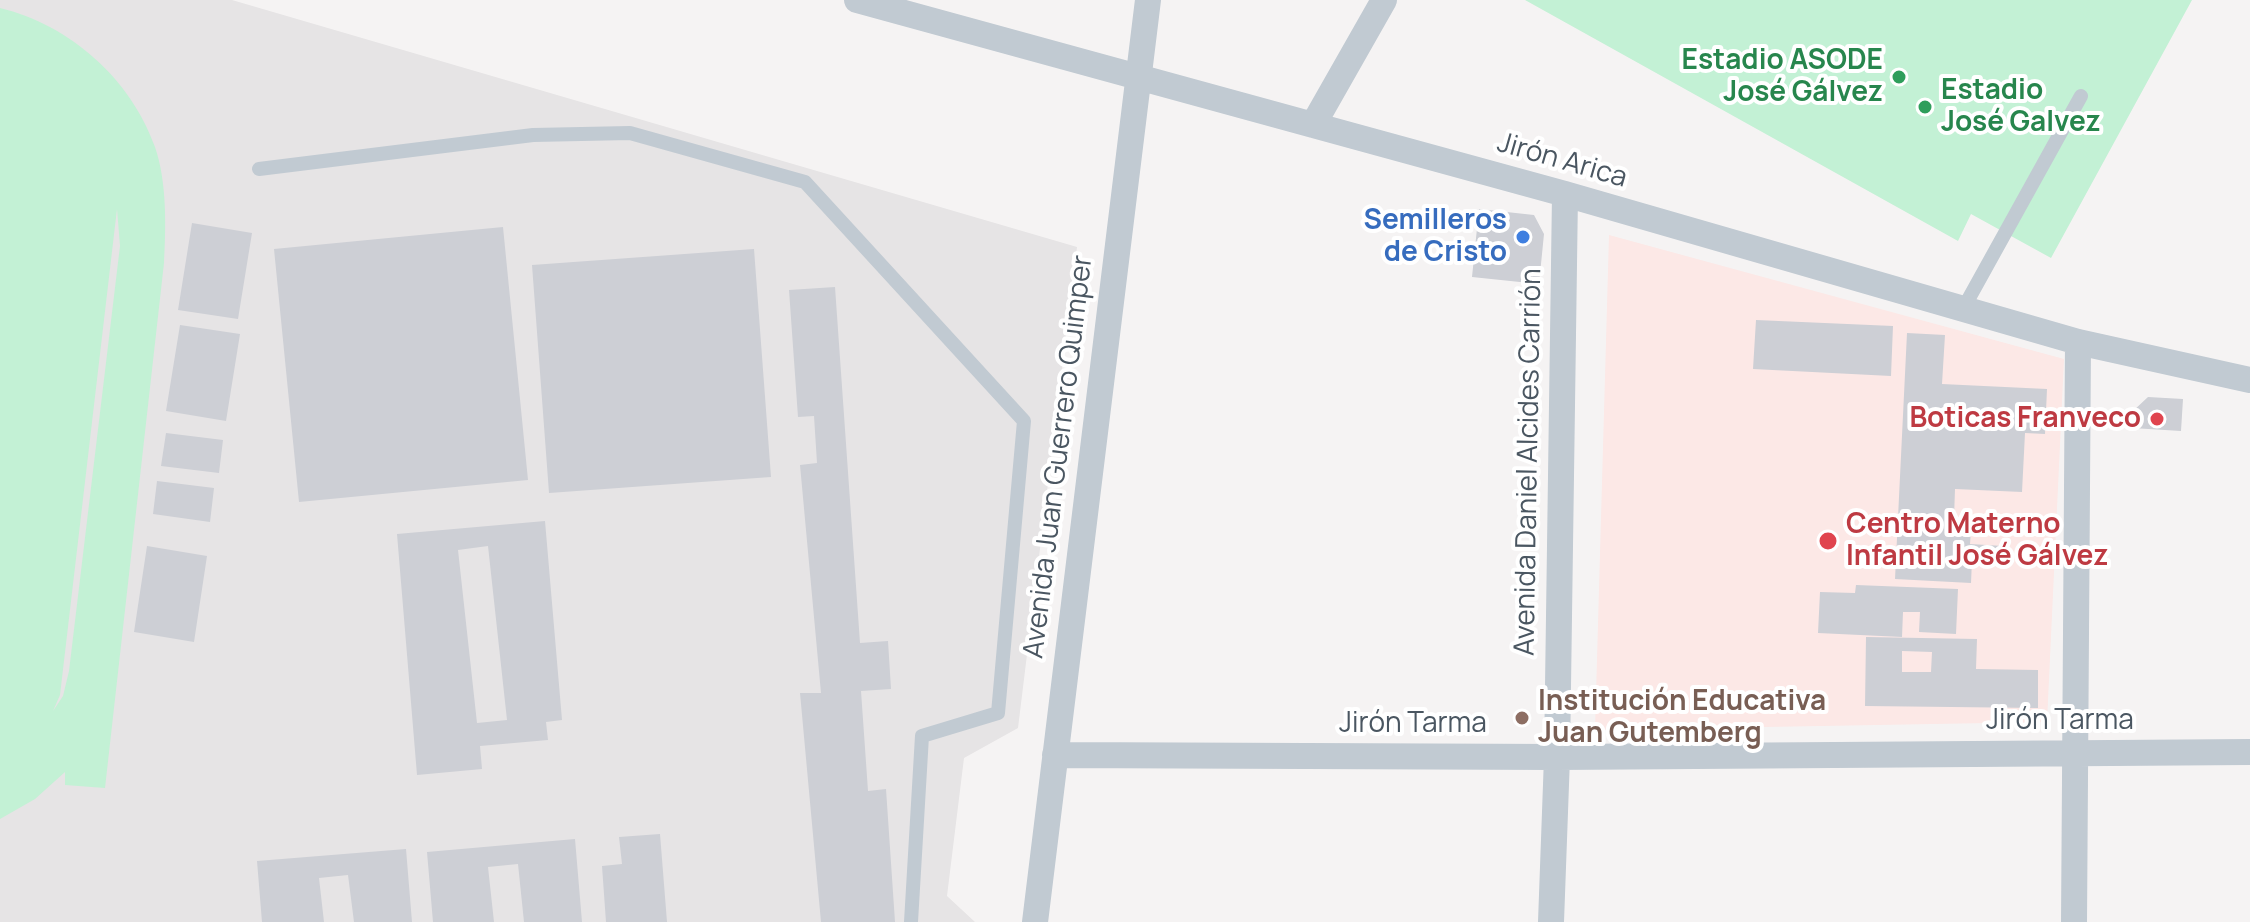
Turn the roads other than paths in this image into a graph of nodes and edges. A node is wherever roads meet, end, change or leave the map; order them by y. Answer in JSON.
{"nodes":[{"id":1,"x":857,"y":0,"type":"edge"},
{"id":2,"x":1148,"y":0,"type":"edge"},
{"id":3,"x":1384,"y":0,"type":"edge"},
{"id":4,"x":1138,"y":76,"type":"junction"},
{"id":5,"x":2081,"y":96,"type":"dead end"},
{"id":6,"x":1313,"y":125,"type":"junction"},
{"id":7,"x":259,"y":169,"type":"dead end"},
{"id":8,"x":1565,"y":194,"type":"junction"},
{"id":9,"x":1963,"y":309,"type":"junction"},
{"id":10,"x":2078,"y":342,"type":"junction"},
{"id":11,"x":2250,"y":380,"type":"edge"},
{"id":12,"x":2250,"y":752,"type":"edge"},
{"id":13,"x":2074,"y":753,"type":"junction"},
{"id":14,"x":1055,"y":755,"type":"junction"},
{"id":15,"x":1557,"y":757,"type":"junction"},
{"id":16,"x":911,"y":922,"type":"edge"},
{"id":17,"x":1035,"y":922,"type":"edge"},
{"id":18,"x":1551,"y":922,"type":"edge"},
{"id":19,"x":2074,"y":922,"type":"edge"}],
"edges":[{"from":1,"to":4,"type":"street","name":"Jirón Arica"},
{"from":2,"to":4,"type":"street","name":"Avenida Juan Guerrero Quimper"},
{"from":3,"to":6,"type":"street"},
{"from":4,"to":6,"type":"street","name":"Jirón Arica"},
{"from":4,"to":14,"type":"street","name":"Avenida Juan Guerrero Quimper"},
{"from":5,"to":9,"type":"lane"},
{"from":6,"to":8,"type":"street","name":"Jirón Arica"},
{"from":7,"to":16,"type":"lane"},
{"from":8,"to":9,"type":"street","name":"Jirón Arica"},
{"from":8,"to":15,"type":"street","name":"Avenida Daniel Alcides Carrión"},
{"from":9,"to":10,"type":"street","name":"Jirón Arica"},
{"from":10,"to":11,"type":"street","name":"Jirón Arica"},
{"from":10,"to":13,"type":"street"},
{"from":12,"to":13,"type":"street","name":"Jirón Tarma"},
{"from":13,"to":15,"type":"street","name":"Jirón Tarma"},
{"from":13,"to":19,"type":"street"},
{"from":14,"to":15,"type":"street","name":"Jirón Tarma"},
{"from":14,"to":17,"type":"street","name":"Avenida Juan Guerrero Quimper"},
{"from":15,"to":18,"type":"street","name":"Avenida Daniel Alcides Carrión"}]}
